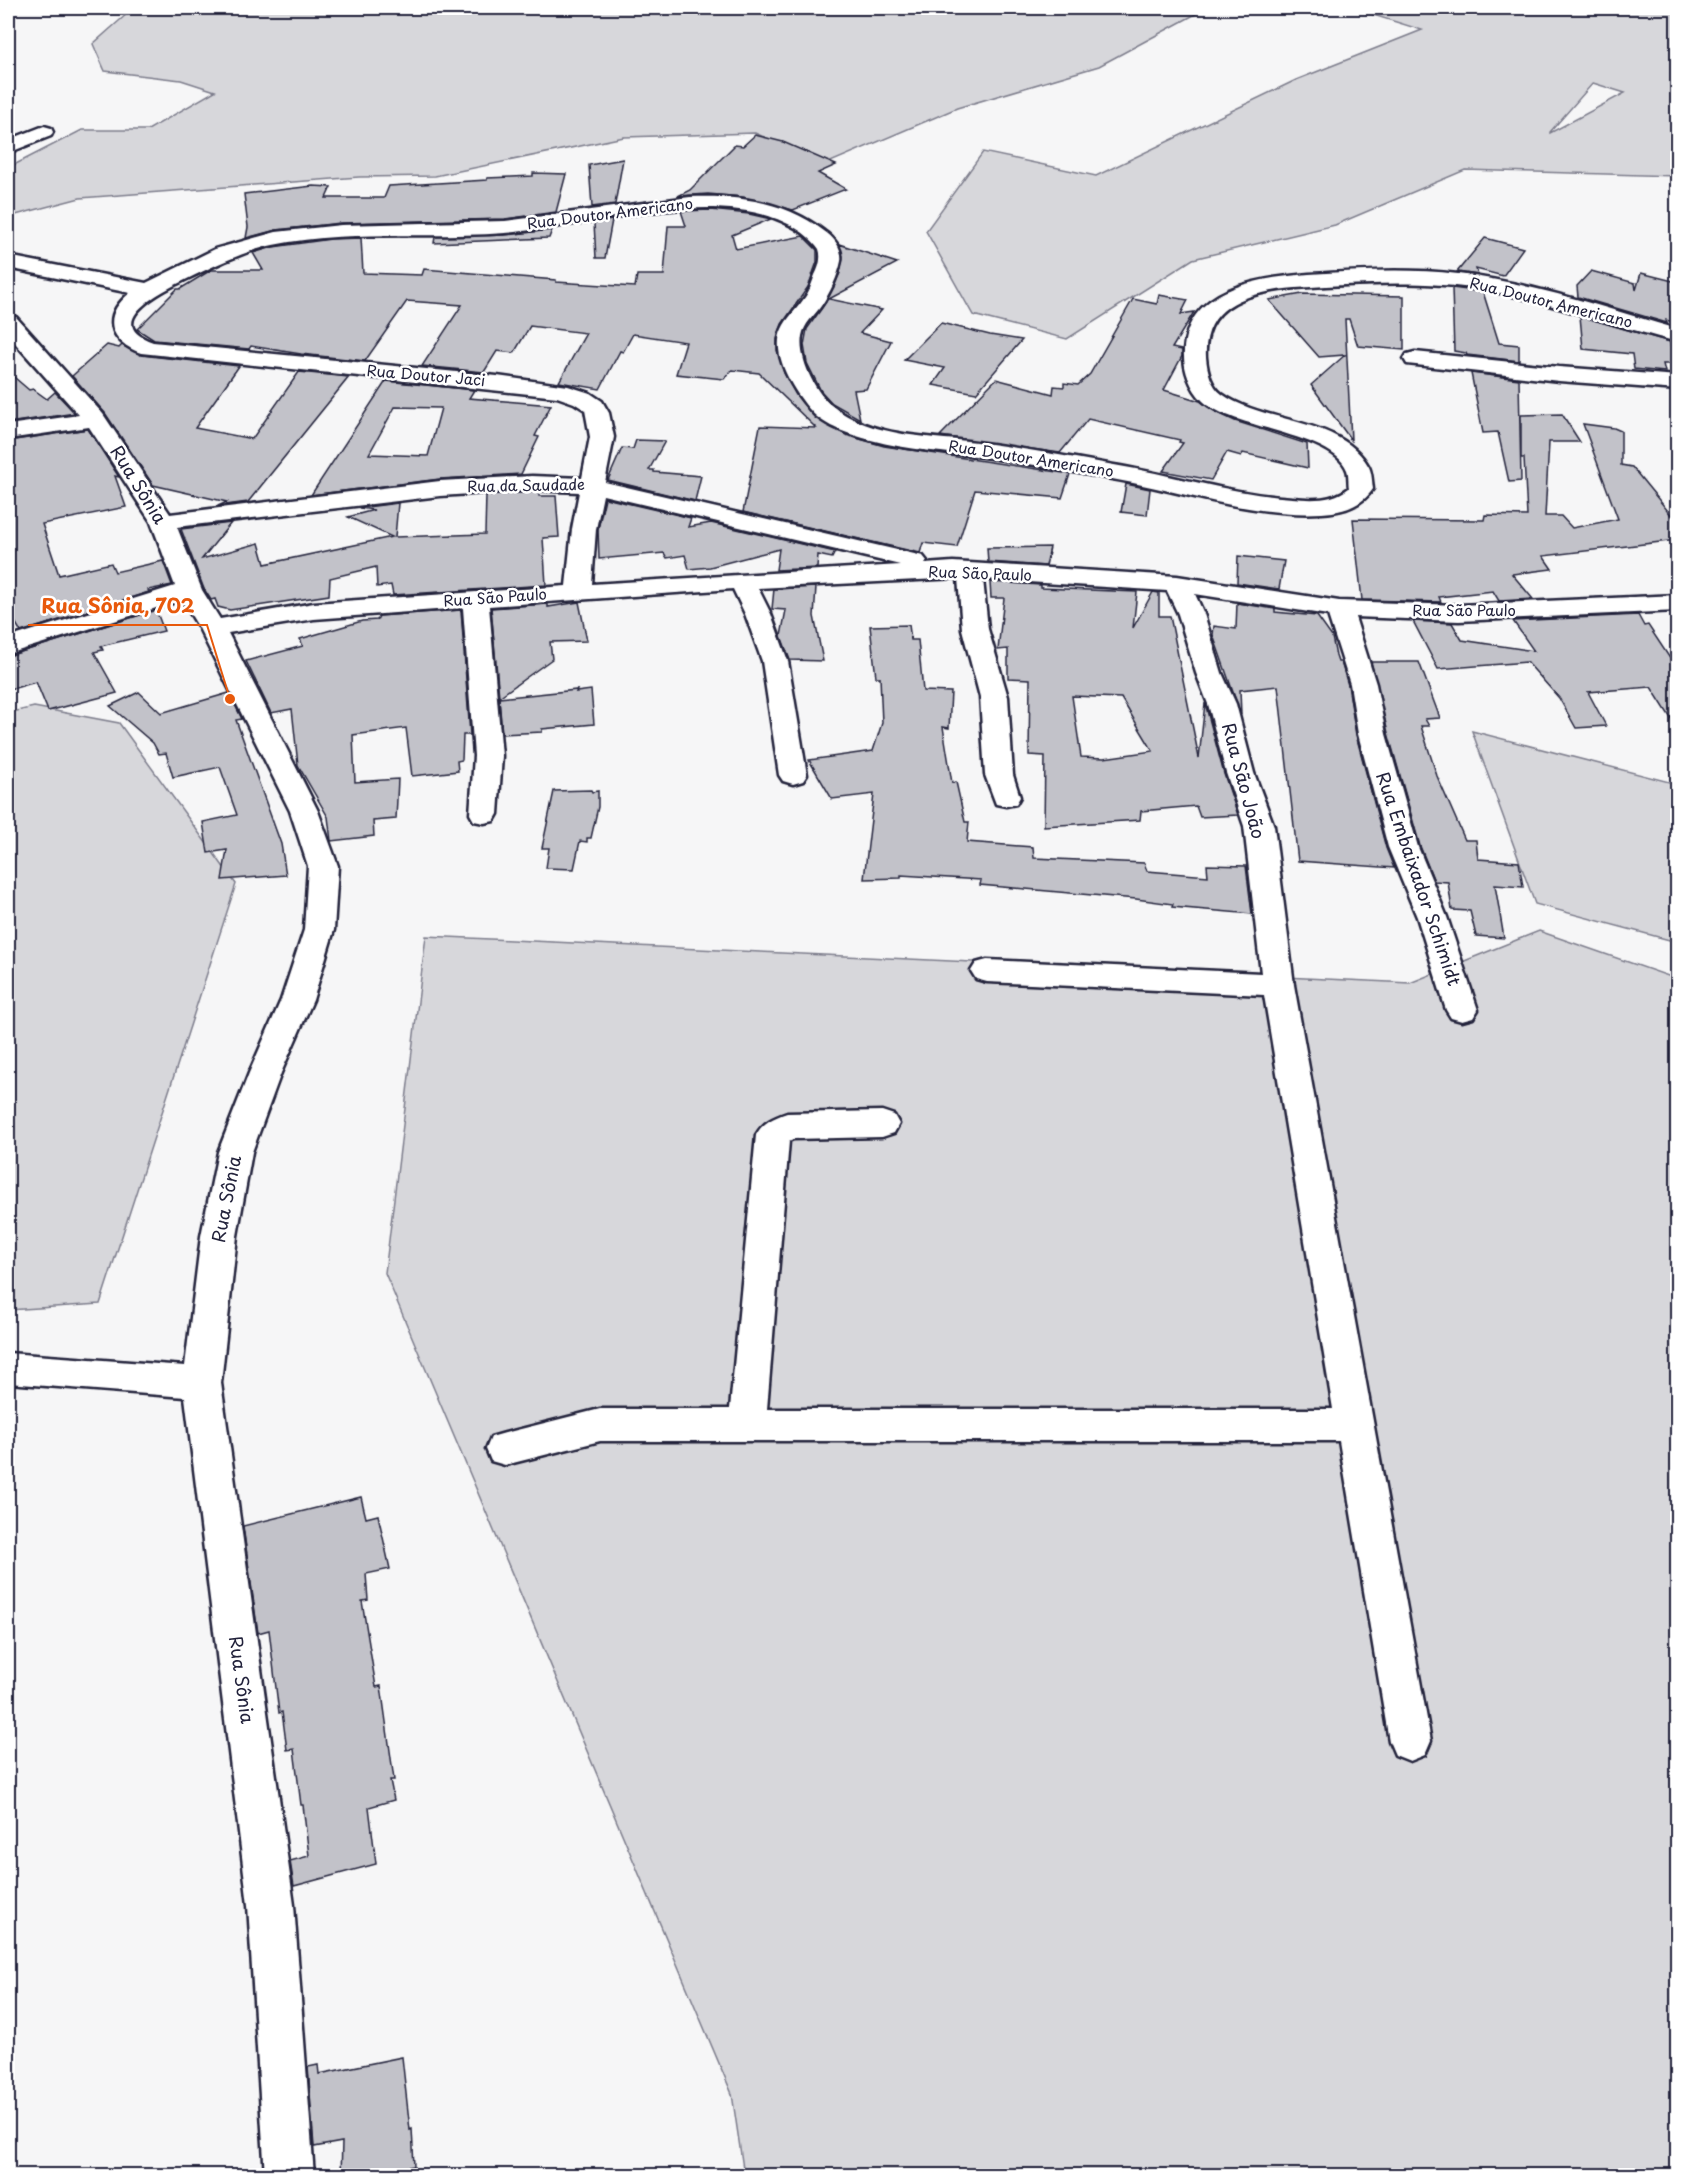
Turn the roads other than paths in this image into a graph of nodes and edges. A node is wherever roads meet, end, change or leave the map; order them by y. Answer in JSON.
{"nodes":[{"id":1,"x":44,"y":132,"type":"dead end"},
{"id":2,"x":8,"y":147,"type":"edge"},
{"id":3,"x":8,"y":262,"type":"edge"},
{"id":4,"x":148,"y":290,"type":"junction"},
{"id":5,"x":8,"y":322,"type":"edge"},
{"id":6,"x":1677,"y":336,"type":"edge"},
{"id":7,"x":1415,"y":359,"type":"dead end"},
{"id":8,"x":1677,"y":383,"type":"edge"},
{"id":9,"x":95,"y":419,"type":"junction"},
{"id":10,"x":8,"y":432,"type":"edge"},
{"id":11,"x":593,"y":486,"type":"junction"},
{"id":12,"x":163,"y":522,"type":"junction"},
{"id":13,"x":962,"y":571,"type":"junction"},
{"id":14,"x":742,"y":581,"type":"junction"},
{"id":15,"x":1177,"y":584,"type":"junction"},
{"id":16,"x":189,"y":590,"type":"junction"},
{"id":17,"x":578,"y":592,"type":"junction"},
{"id":18,"x":476,"y":599,"type":"junction"},
{"id":19,"x":1677,"y":603,"type":"edge"},
{"id":20,"x":1339,"y":609,"type":"junction"},
{"id":21,"x":212,"y":628,"type":"junction"},
{"id":22,"x":8,"y":646,"type":"edge"},
{"id":23,"x":793,"y":775,"type":"dead end"},
{"id":24,"x":1006,"y":797,"type":"dead end"},
{"id":25,"x":484,"y":814,"type":"dead end"},
{"id":26,"x":987,"y":971,"type":"dead end"},
{"id":27,"x":1278,"y":985,"type":"junction"},
{"id":28,"x":1462,"y":1010,"type":"dead end"},
{"id":29,"x":882,"y":1124,"type":"dead end"},
{"id":30,"x":8,"y":1368,"type":"edge"},
{"id":31,"x":202,"y":1383,"type":"junction"},
{"id":32,"x":747,"y":1425,"type":"junction"},
{"id":33,"x":1355,"y":1425,"type":"junction"},
{"id":34,"x":505,"y":1449,"type":"dead end"},
{"id":35,"x":1410,"y":1741,"type":"dead end"},
{"id":36,"x":290,"y":2175,"type":"edge"}],
"edges":[{"from":1,"to":2,"type":"street"},
{"from":3,"to":4,"type":"street"},
{"from":4,"to":6,"type":"street","name":"Rua Doutor Americano"},
{"from":4,"to":11,"type":"street","name":"Rua Doutor Jaci"},
{"from":5,"to":9,"type":"street","name":"Rua Sônia"},
{"from":7,"to":8,"type":"street"},
{"from":9,"to":10,"type":"street"},
{"from":9,"to":12,"type":"street","name":"Rua Sônia"},
{"from":11,"to":12,"type":"street","name":"Rua da Saudade"},
{"from":11,"to":13,"type":"street","name":"Rua da Saudade"},
{"from":11,"to":17,"type":"street","name":"Rua Doutor Jaci"},
{"from":12,"to":16,"type":"street","name":"Rua Sônia"},
{"from":13,"to":14,"type":"street","name":"Rua São Paulo"},
{"from":13,"to":15,"type":"street","name":"Rua São Paulo"},
{"from":13,"to":24,"type":"street"},
{"from":14,"to":17,"type":"street","name":"Rua São Paulo"},
{"from":14,"to":23,"type":"street"},
{"from":15,"to":20,"type":"street","name":"Rua São Paulo"},
{"from":15,"to":27,"type":"street","name":"Rua São João"},
{"from":16,"to":21,"type":"street","name":"Rua Sônia"},
{"from":16,"to":22,"type":"street"},
{"from":17,"to":18,"type":"street","name":"Rua São Paulo"},
{"from":18,"to":21,"type":"street","name":"Rua São Paulo"},
{"from":18,"to":25,"type":"street"},
{"from":19,"to":20,"type":"street","name":"Rua São Paulo"},
{"from":20,"to":28,"type":"street","name":"Rua Embaixador Schimidt"},
{"from":21,"to":31,"type":"street","name":"Rua Sônia"},
{"from":26,"to":27,"type":"street"},
{"from":27,"to":33,"type":"street","name":"Rua São João"},
{"from":29,"to":32,"type":"street"},
{"from":30,"to":31,"type":"street"},
{"from":31,"to":36,"type":"street","name":"Rua Sônia"},
{"from":32,"to":33,"type":"street"},
{"from":32,"to":34,"type":"street"},
{"from":33,"to":35,"type":"street","name":"Rua São João"}]}
